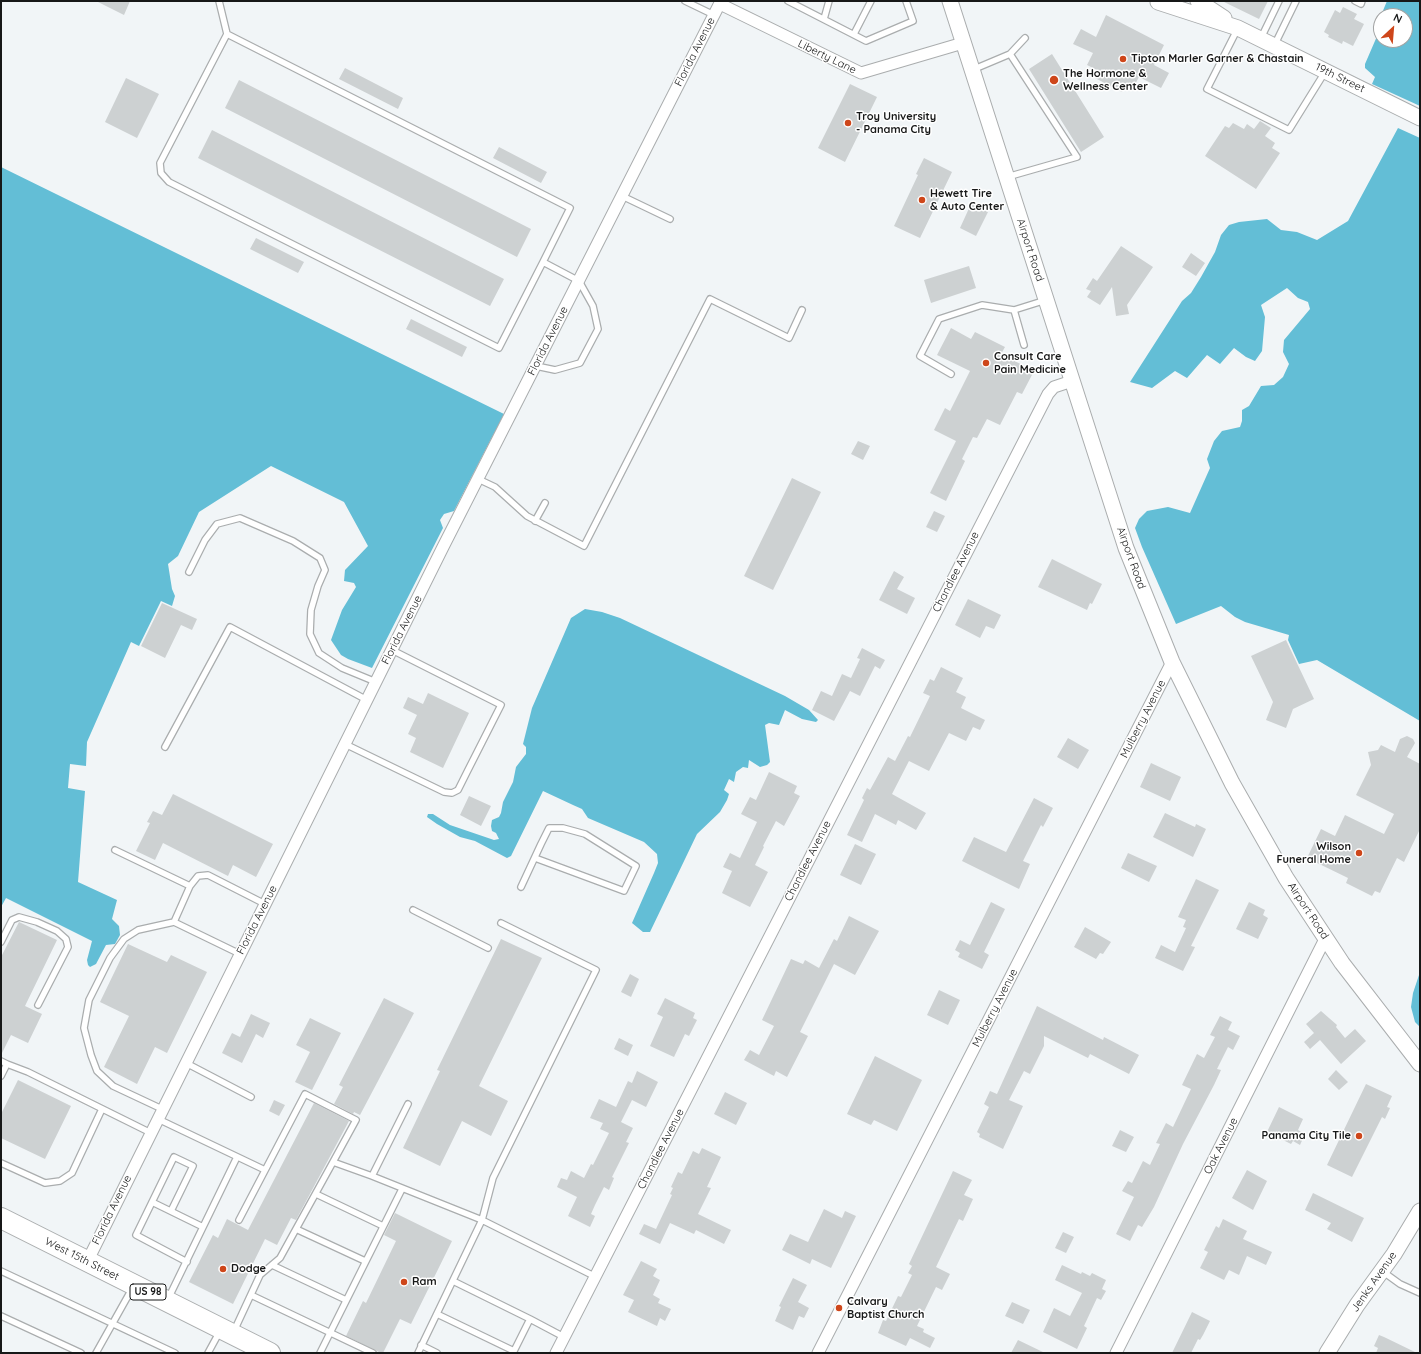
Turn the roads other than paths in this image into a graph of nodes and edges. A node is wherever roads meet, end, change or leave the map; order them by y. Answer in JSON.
{"nodes":[{"id":1,"x":219,"y":1,"type":"edge"},
{"id":2,"x":685,"y":1,"type":"edge"},
{"id":3,"x":788,"y":1,"type":"edge"},
{"id":4,"x":829,"y":1,"type":"edge"},
{"id":5,"x":871,"y":1,"type":"edge"},
{"id":6,"x":906,"y":1,"type":"edge"},
{"id":7,"x":950,"y":1,"type":"edge"},
{"id":8,"x":1160,"y":1,"type":"edge"},
{"id":9,"x":1280,"y":1,"type":"edge"},
{"id":10,"x":1296,"y":1,"type":"edge"},
{"id":11,"x":1355,"y":1,"type":"edge"},
{"id":12,"x":1362,"y":1,"type":"edge"},
{"id":13,"x":720,"y":2,"type":"edge"},
{"id":14,"x":1206,"y":4,"type":"edge"},
{"id":15,"x":714,"y":16,"type":"junction"},
{"id":16,"x":824,"y":19,"type":"junction"},
{"id":17,"x":1238,"y":28,"type":"junction"},
{"id":18,"x":227,"y":34,"type":"junction"},
{"id":19,"x":854,"y":34,"type":"junction"},
{"id":20,"x":1025,"y":38,"type":"dead end"},
{"id":21,"x":1261,"y":39,"type":"junction"},
{"id":22,"x":963,"y":43,"type":"junction"},
{"id":23,"x":1274,"y":46,"type":"junction"},
{"id":24,"x":1010,"y":54,"type":"junction"},
{"id":25,"x":972,"y":70,"type":"junction"},
{"id":26,"x":1326,"y":71,"type":"junction"},
{"id":27,"x":1420,"y":118,"type":"edge"},
{"id":28,"x":1006,"y":177,"type":"junction"},
{"id":29,"x":622,"y":196,"type":"junction"},
{"id":30,"x":670,"y":218,"type":"dead end"},
{"id":31,"x":543,"y":262,"type":"junction"},
{"id":32,"x":579,"y":281,"type":"junction"},
{"id":33,"x":1046,"y":300,"type":"junction"},
{"id":34,"x":802,"y":310,"type":"dead end"},
{"id":35,"x":1014,"y":310,"type":"junction"},
{"id":36,"x":1024,"y":345,"type":"dead end"},
{"id":37,"x":536,"y":366,"type":"junction"},
{"id":38,"x":951,"y":374,"type":"dead end"},
{"id":39,"x":1072,"y":381,"type":"junction"},
{"id":40,"x":478,"y":479,"type":"junction"},
{"id":41,"x":544,"y":503,"type":"dead end"},
{"id":42,"x":535,"y":521,"type":"junction"},
{"id":43,"x":189,"y":572,"type":"dead end"},
{"id":44,"x":392,"y":650,"type":"junction"},
{"id":45,"x":1172,"y":662,"type":"junction"},
{"id":46,"x":376,"y":682,"type":"junction"},
{"id":47,"x":367,"y":700,"type":"junction"},
{"id":48,"x":345,"y":744,"type":"junction"},
{"id":49,"x":165,"y":747,"type":"dead end"},
{"id":50,"x":115,"y":850,"type":"dead end"},
{"id":51,"x":535,"y":858,"type":"junction"},
{"id":52,"x":190,"y":886,"type":"junction"},
{"id":53,"x":521,"y":887,"type":"dead end"},
{"id":54,"x":265,"y":904,"type":"junction"},
{"id":55,"x":413,"y":910,"type":"dead end"},
{"id":56,"x":174,"y":922,"type":"junction"},
{"id":57,"x":501,"y":923,"type":"dead end"},
{"id":58,"x":1325,"y":939,"type":"junction"},
{"id":59,"x":1,"y":942,"type":"edge"},
{"id":60,"x":488,"y":948,"type":"dead end"},
{"id":61,"x":240,"y":954,"type":"junction"},
{"id":62,"x":38,"y":1005,"type":"dead end"},
{"id":63,"x":1,"y":1062,"type":"edge"},
{"id":64,"x":185,"y":1063,"type":"junction"},
{"id":65,"x":7,"y":1064,"type":"junction"},
{"id":66,"x":1420,"y":1064,"type":"edge"},
{"id":67,"x":1,"y":1076,"type":"edge"},
{"id":68,"x":251,"y":1097,"type":"dead end"},
{"id":69,"x":408,"y":1104,"type":"dead end"},
{"id":70,"x":102,"y":1109,"type":"junction"},
{"id":71,"x":160,"y":1114,"type":"junction"},
{"id":72,"x":151,"y":1133,"type":"junction"},
{"id":73,"x":237,"y":1157,"type":"junction"},
{"id":74,"x":334,"y":1162,"type":"junction"},
{"id":75,"x":1,"y":1163,"type":"edge"},
{"id":76,"x":265,"y":1170,"type":"junction"},
{"id":77,"x":372,"y":1176,"type":"junction"},
{"id":78,"x":402,"y":1189,"type":"junction"},
{"id":79,"x":316,"y":1194,"type":"junction"},
{"id":80,"x":152,"y":1202,"type":"junction"},
{"id":81,"x":1420,"y":1211,"type":"edge"},
{"id":82,"x":171,"y":1212,"type":"junction"},
{"id":83,"x":240,"y":1220,"type":"dead end"},
{"id":84,"x":482,"y":1220,"type":"junction"},
{"id":85,"x":3,"y":1221,"type":"edge"},
{"id":86,"x":383,"y":1226,"type":"junction"},
{"id":87,"x":203,"y":1227,"type":"junction"},
{"id":88,"x":296,"y":1229,"type":"junction"},
{"id":89,"x":87,"y":1262,"type":"junction"},
{"id":90,"x":187,"y":1262,"type":"junction"},
{"id":91,"x":365,"y":1262,"type":"junction"},
{"id":92,"x":272,"y":1265,"type":"junction"},
{"id":93,"x":1,"y":1271,"type":"edge"},
{"id":94,"x":1382,"y":1271,"type":"junction"},
{"id":95,"x":596,"y":1277,"type":"junction"},
{"id":96,"x":453,"y":1281,"type":"junction"},
{"id":97,"x":134,"y":1285,"type":"junction"},
{"id":98,"x":1420,"y":1293,"type":"edge"},
{"id":99,"x":251,"y":1295,"type":"junction"},
{"id":100,"x":346,"y":1300,"type":"junction"},
{"id":101,"x":167,"y":1301,"type":"junction"},
{"id":102,"x":437,"y":1314,"type":"junction"},
{"id":103,"x":1,"y":1316,"type":"edge"},
{"id":104,"x":530,"y":1319,"type":"junction"},
{"id":105,"x":114,"y":1324,"type":"junction"},
{"id":106,"x":227,"y":1331,"type":"junction"},
{"id":107,"x":330,"y":1333,"type":"junction"},
{"id":108,"x":564,"y":1337,"type":"junction"},
{"id":109,"x":421,"y":1345,"type":"junction"},
{"id":110,"x":514,"y":1352,"type":"edge"},
{"id":111,"x":81,"y":1353,"type":"edge"},
{"id":112,"x":96,"y":1353,"type":"edge"},
{"id":113,"x":175,"y":1353,"type":"edge"},
{"id":114,"x":208,"y":1353,"type":"edge"},
{"id":115,"x":270,"y":1353,"type":"edge"},
{"id":116,"x":320,"y":1353,"type":"edge"},
{"id":117,"x":373,"y":1353,"type":"edge"},
{"id":118,"x":418,"y":1353,"type":"edge"},
{"id":119,"x":437,"y":1353,"type":"edge"},
{"id":120,"x":556,"y":1353,"type":"edge"},
{"id":121,"x":818,"y":1353,"type":"edge"},
{"id":122,"x":1116,"y":1353,"type":"edge"},
{"id":123,"x":1327,"y":1353,"type":"edge"}],
"edges":[{"from":1,"to":18,"type":"lane"},
{"from":2,"to":15,"type":"lane"},
{"from":3,"to":16,"type":"lane"},
{"from":4,"to":16,"type":"lane"},
{"from":5,"to":19,"type":"lane"},
{"from":6,"to":19,"type":"lane"},
{"from":7,"to":22,"type":"main road","name":"Airport Road"},
{"from":8,"to":17,"type":"main road","name":"19th Street"},
{"from":9,"to":21,"type":"lane"},
{"from":10,"to":23,"type":"lane"},
{"from":11,"to":12,"type":"lane"},
{"from":13,"to":15,"type":"street","name":"Florida Avenue"},
{"from":13,"to":22,"type":"street","name":"Liberty Lane"},
{"from":14,"to":17,"type":"main road","name":"19th Street"},
{"from":15,"to":29,"type":"street","name":"Florida Avenue"},
{"from":16,"to":19,"type":"lane"},
{"from":17,"to":21,"type":"main road","name":"19th Street"},
{"from":17,"to":26,"type":"lane"},
{"from":18,"to":31,"type":"lane"},
{"from":18,"to":31,"type":"lane"},
{"from":20,"to":24,"type":"lane"},
{"from":21,"to":23,"type":"main road","name":"19th Street"},
{"from":22,"to":25,"type":"main road","name":"Airport Road"},
{"from":23,"to":26,"type":"main road","name":"19th Street"},
{"from":24,"to":25,"type":"lane"},
{"from":24,"to":28,"type":"lane"},
{"from":25,"to":28,"type":"main road","name":"Airport Road"},
{"from":26,"to":27,"type":"main road","name":"19th Street"},
{"from":28,"to":33,"type":"main road","name":"Airport Road"},
{"from":29,"to":30,"type":"lane"},
{"from":29,"to":32,"type":"street","name":"Florida Avenue"},
{"from":31,"to":32,"type":"lane"},
{"from":32,"to":37,"type":"street","name":"Florida Avenue"},
{"from":32,"to":37,"type":"lane"},
{"from":33,"to":35,"type":"lane"},
{"from":33,"to":39,"type":"main road","name":"Airport Road"},
{"from":34,"to":42,"type":"lane"},
{"from":35,"to":36,"type":"lane"},
{"from":35,"to":38,"type":"lane"},
{"from":37,"to":40,"type":"street","name":"Florida Avenue"},
{"from":39,"to":45,"type":"main road","name":"Airport Road"},
{"from":39,"to":95,"type":"street","name":"Chandlee Avenue"},
{"from":40,"to":42,"type":"lane"},
{"from":40,"to":44,"type":"street","name":"Florida Avenue"},
{"from":41,"to":42,"type":"lane"},
{"from":43,"to":46,"type":"lane"},
{"from":44,"to":46,"type":"street","name":"Florida Avenue"},
{"from":44,"to":48,"type":"lane"},
{"from":45,"to":58,"type":"main road","name":"Airport Road"},
{"from":45,"to":121,"type":"street","name":"Mulberry Avenue"},
{"from":46,"to":47,"type":"street","name":"Florida Avenue"},
{"from":47,"to":48,"type":"street","name":"Florida Avenue"},
{"from":47,"to":49,"type":"lane"},
{"from":48,"to":54,"type":"street","name":"Florida Avenue"},
{"from":50,"to":52,"type":"lane"},
{"from":51,"to":51,"type":"lane"},
{"from":51,"to":53,"type":"lane"},
{"from":52,"to":54,"type":"lane"},
{"from":52,"to":56,"type":"lane"},
{"from":54,"to":61,"type":"street","name":"Florida Avenue"},
{"from":55,"to":60,"type":"lane"},
{"from":56,"to":61,"type":"lane"},
{"from":56,"to":71,"type":"lane"},
{"from":57,"to":84,"type":"lane"},
{"from":58,"to":66,"type":"main road","name":"Airport Road"},
{"from":58,"to":122,"type":"street","name":"Oak Avenue"},
{"from":59,"to":62,"type":"lane"},
{"from":61,"to":64,"type":"street","name":"Florida Avenue"},
{"from":63,"to":65,"type":"lane"},
{"from":64,"to":68,"type":"lane"},
{"from":64,"to":71,"type":"street","name":"Florida Avenue"},
{"from":65,"to":67,"type":"lane"},
{"from":65,"to":70,"type":"lane"},
{"from":69,"to":77,"type":"lane"},
{"from":70,"to":72,"type":"lane"},
{"from":70,"to":75,"type":"lane"},
{"from":71,"to":72,"type":"street","name":"Florida Avenue"},
{"from":71,"to":73,"type":"lane"},
{"from":72,"to":89,"type":"street","name":"Florida Avenue"},
{"from":73,"to":76,"type":"lane"},
{"from":73,"to":87,"type":"lane"},
{"from":74,"to":76,"type":"lane"},
{"from":74,"to":77,"type":"lane"},
{"from":74,"to":79,"type":"lane"},
{"from":76,"to":83,"type":"lane"},
{"from":77,"to":78,"type":"lane"},
{"from":78,"to":84,"type":"lane"},
{"from":78,"to":86,"type":"lane"},
{"from":79,"to":86,"type":"lane"},
{"from":79,"to":88,"type":"lane"},
{"from":80,"to":82,"type":"lane"},
{"from":80,"to":82,"type":"lane"},
{"from":80,"to":90,"type":"lane"},
{"from":81,"to":94,"type":"main road","name":"Jenks Avenue"},
{"from":82,"to":87,"type":"lane"},
{"from":84,"to":95,"type":"lane"},
{"from":84,"to":96,"type":"lane"},
{"from":85,"to":89,"type":"highway","name":"West 15th Street","number":"US 98"},
{"from":86,"to":91,"type":"lane"},
{"from":87,"to":90,"type":"lane"},
{"from":88,"to":91,"type":"lane"},
{"from":88,"to":92,"type":"lane"},
{"from":89,"to":97,"type":"highway","name":"West 15th Street","number":"US 98"},
{"from":90,"to":101,"type":"lane"},
{"from":91,"to":100,"type":"lane"},
{"from":92,"to":99,"type":"lane"},
{"from":92,"to":100,"type":"lane"},
{"from":93,"to":105,"type":"lane"},
{"from":94,"to":98,"type":"lane"},
{"from":94,"to":123,"type":"main road","name":"Jenks Avenue"},
{"from":95,"to":108,"type":"street","name":"Chandlee Avenue"},
{"from":96,"to":102,"type":"lane"},
{"from":96,"to":104,"type":"lane"},
{"from":97,"to":101,"type":"highway","name":"West 15th Street","number":"US 98"},
{"from":97,"to":105,"type":"lane"},
{"from":99,"to":106,"type":"lane"},
{"from":99,"to":107,"type":"lane"},
{"from":100,"to":107,"type":"lane"},
{"from":101,"to":106,"type":"highway","name":"West 15th Street","number":"US 98"},
{"from":102,"to":109,"type":"lane"},
{"from":102,"to":110,"type":"lane"},
{"from":103,"to":111,"type":"lane"},
{"from":104,"to":108,"type":"lane"},
{"from":104,"to":110,"type":"lane"},
{"from":105,"to":112,"type":"lane"},
{"from":105,"to":113,"type":"lane"},
{"from":106,"to":114,"type":"lane"},
{"from":106,"to":115,"type":"highway","name":"West 15th Street","number":"US 98"},
{"from":107,"to":116,"type":"lane"},
{"from":107,"to":117,"type":"lane"},
{"from":108,"to":120,"type":"street","name":"Chandlee Avenue"},
{"from":109,"to":118,"type":"lane"},
{"from":109,"to":119,"type":"lane"}]}
